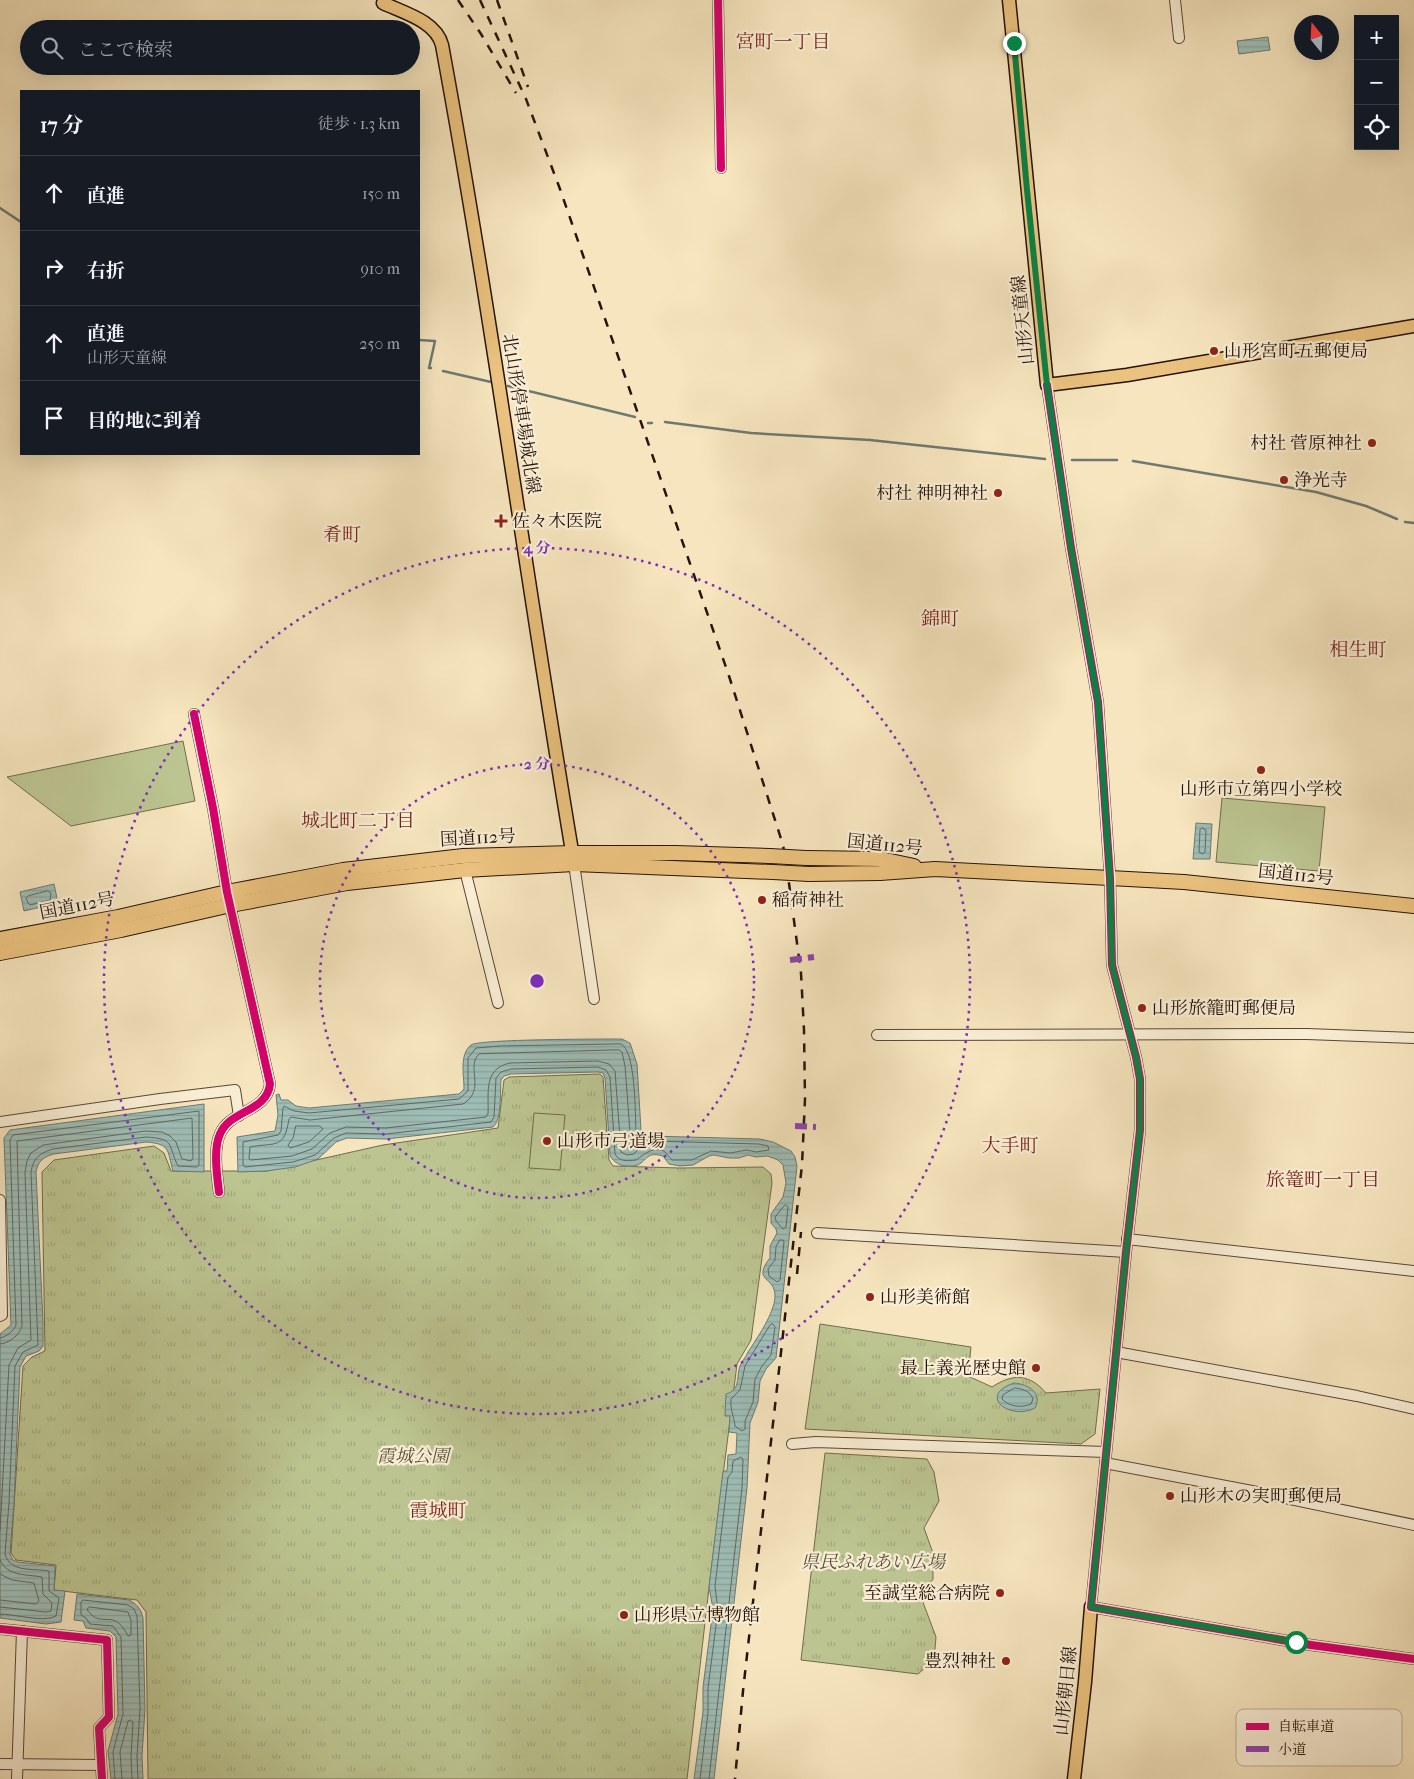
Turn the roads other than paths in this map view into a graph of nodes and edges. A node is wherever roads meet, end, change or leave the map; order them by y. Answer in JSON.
{"nodes":[{"id":1,"x":718,"y":0,"type":"edge"},
{"id":2,"x":1009,"y":0,"type":"edge"},
{"id":3,"x":1176,"y":0,"type":"edge"},
{"id":4,"x":381,"y":1,"type":"edge"},
{"id":5,"x":418,"y":20,"type":"edge"},
{"id":6,"x":420,"y":21,"type":"edge"},
{"id":7,"x":1179,"y":38,"type":"dead end"},
{"id":8,"x":721,"y":168,"type":"dead end"},
{"id":9,"x":1414,"y":326,"type":"edge"},
{"id":10,"x":1047,"y":385,"type":"junction"},
{"id":11,"x":194,"y":714,"type":"dead end"},
{"id":12,"x":573,"y":859,"type":"junction"},
{"id":13,"x":935,"y":869,"type":"junction"},
{"id":14,"x":466,"y":870,"type":"junction"},
{"id":15,"x":1110,"y":878,"type":"junction"},
{"id":16,"x":229,"y":899,"type":"junction"},
{"id":17,"x":1414,"y":906,"type":"edge"},
{"id":18,"x":0,"y":939,"type":"edge"},
{"id":19,"x":0,"y":953,"type":"edge"},
{"id":20,"x":594,"y":999,"type":"dead end"},
{"id":21,"x":498,"y":1003,"type":"dead end"},
{"id":22,"x":1129,"y":1034,"type":"junction"},
{"id":23,"x":877,"y":1035,"type":"dead end"},
{"id":24,"x":1414,"y":1038,"type":"edge"},
{"id":25,"x":239,"y":1116,"type":"junction"},
{"id":26,"x":0,"y":1122,"type":"edge"},
{"id":27,"x":219,"y":1192,"type":"dead end"},
{"id":28,"x":0,"y":1200,"type":"edge"},
{"id":29,"x":817,"y":1234,"type":"dead end"},
{"id":30,"x":1128,"y":1239,"type":"junction"},
{"id":31,"x":1126,"y":1252,"type":"junction"},
{"id":32,"x":1414,"y":1271,"type":"edge"},
{"id":33,"x":0,"y":1316,"type":"edge"},
{"id":34,"x":1116,"y":1352,"type":"junction"},
{"id":35,"x":1414,"y":1409,"type":"edge"},
{"id":36,"x":792,"y":1444,"type":"dead end"},
{"id":37,"x":1106,"y":1452,"type":"junction"},
{"id":38,"x":1105,"y":1463,"type":"junction"},
{"id":39,"x":1414,"y":1525,"type":"edge"},
{"id":40,"x":1091,"y":1607,"type":"junction"},
{"id":41,"x":0,"y":1629,"type":"edge"},
{"id":42,"x":22,"y":1631,"type":"junction"},
{"id":43,"x":1414,"y":1659,"type":"edge"},
{"id":44,"x":0,"y":1764,"type":"edge"},
{"id":45,"x":17,"y":1764,"type":"junction"},
{"id":46,"x":101,"y":1765,"type":"junction"},
{"id":47,"x":17,"y":1779,"type":"edge"},
{"id":48,"x":102,"y":1779,"type":"edge"},
{"id":49,"x":1074,"y":1779,"type":"edge"}],
"edges":[{"from":1,"to":8,"type":"street"},
{"from":2,"to":10,"type":"main road","name":"山形天童線"},
{"from":3,"to":7,"type":"street"},
{"from":4,"to":5,"type":"main road","name":"北山形停車場城北線"},
{"from":6,"to":12,"type":"main road","name":"北山形停車場城北線"},
{"from":9,"to":10,"type":"main road","name":"山形天童線"},
{"from":10,"to":15,"type":"street"},
{"from":11,"to":16,"type":"street"},
{"from":12,"to":13,"type":"highway","name":"国道112号","bridge":true},
{"from":12,"to":13,"type":"highway","name":"国道112号","bridge":true},
{"from":12,"to":14,"type":"highway","name":"国道112号"},
{"from":12,"to":16,"type":"highway","name":"国道112号"},
{"from":12,"to":20,"type":"street"},
{"from":13,"to":15,"type":"highway","name":"国道112号"},
{"from":14,"to":16,"type":"highway","name":"国道112号"},
{"from":14,"to":21,"type":"street"},
{"from":15,"to":17,"type":"highway","name":"国道112号"},
{"from":15,"to":22,"type":"street"},
{"from":16,"to":18,"type":"highway","name":"国道112号"},
{"from":16,"to":19,"type":"highway","name":"国道112号"},
{"from":16,"to":25,"type":"street"},
{"from":22,"to":23,"type":"street"},
{"from":22,"to":24,"type":"street"},
{"from":22,"to":30,"type":"street"},
{"from":25,"to":26,"type":"street"},
{"from":25,"to":27,"type":"street"},
{"from":28,"to":33,"type":"street"},
{"from":29,"to":31,"type":"street"},
{"from":30,"to":31,"type":"street"},
{"from":30,"to":32,"type":"street"},
{"from":31,"to":34,"type":"street"},
{"from":34,"to":35,"type":"street"},
{"from":34,"to":37,"type":"street"},
{"from":36,"to":37,"type":"street"},
{"from":37,"to":38,"type":"street"},
{"from":38,"to":39,"type":"street"},
{"from":38,"to":40,"type":"street"},
{"from":40,"to":43,"type":"street"},
{"from":40,"to":49,"type":"main road","name":"山形朝日線"},
{"from":41,"to":42,"type":"street"},
{"from":42,"to":45,"type":"street"},
{"from":42,"to":46,"type":"street"},
{"from":44,"to":45,"type":"street"},
{"from":45,"to":46,"type":"street"},
{"from":45,"to":47,"type":"street"},
{"from":46,"to":48,"type":"street"}]}
